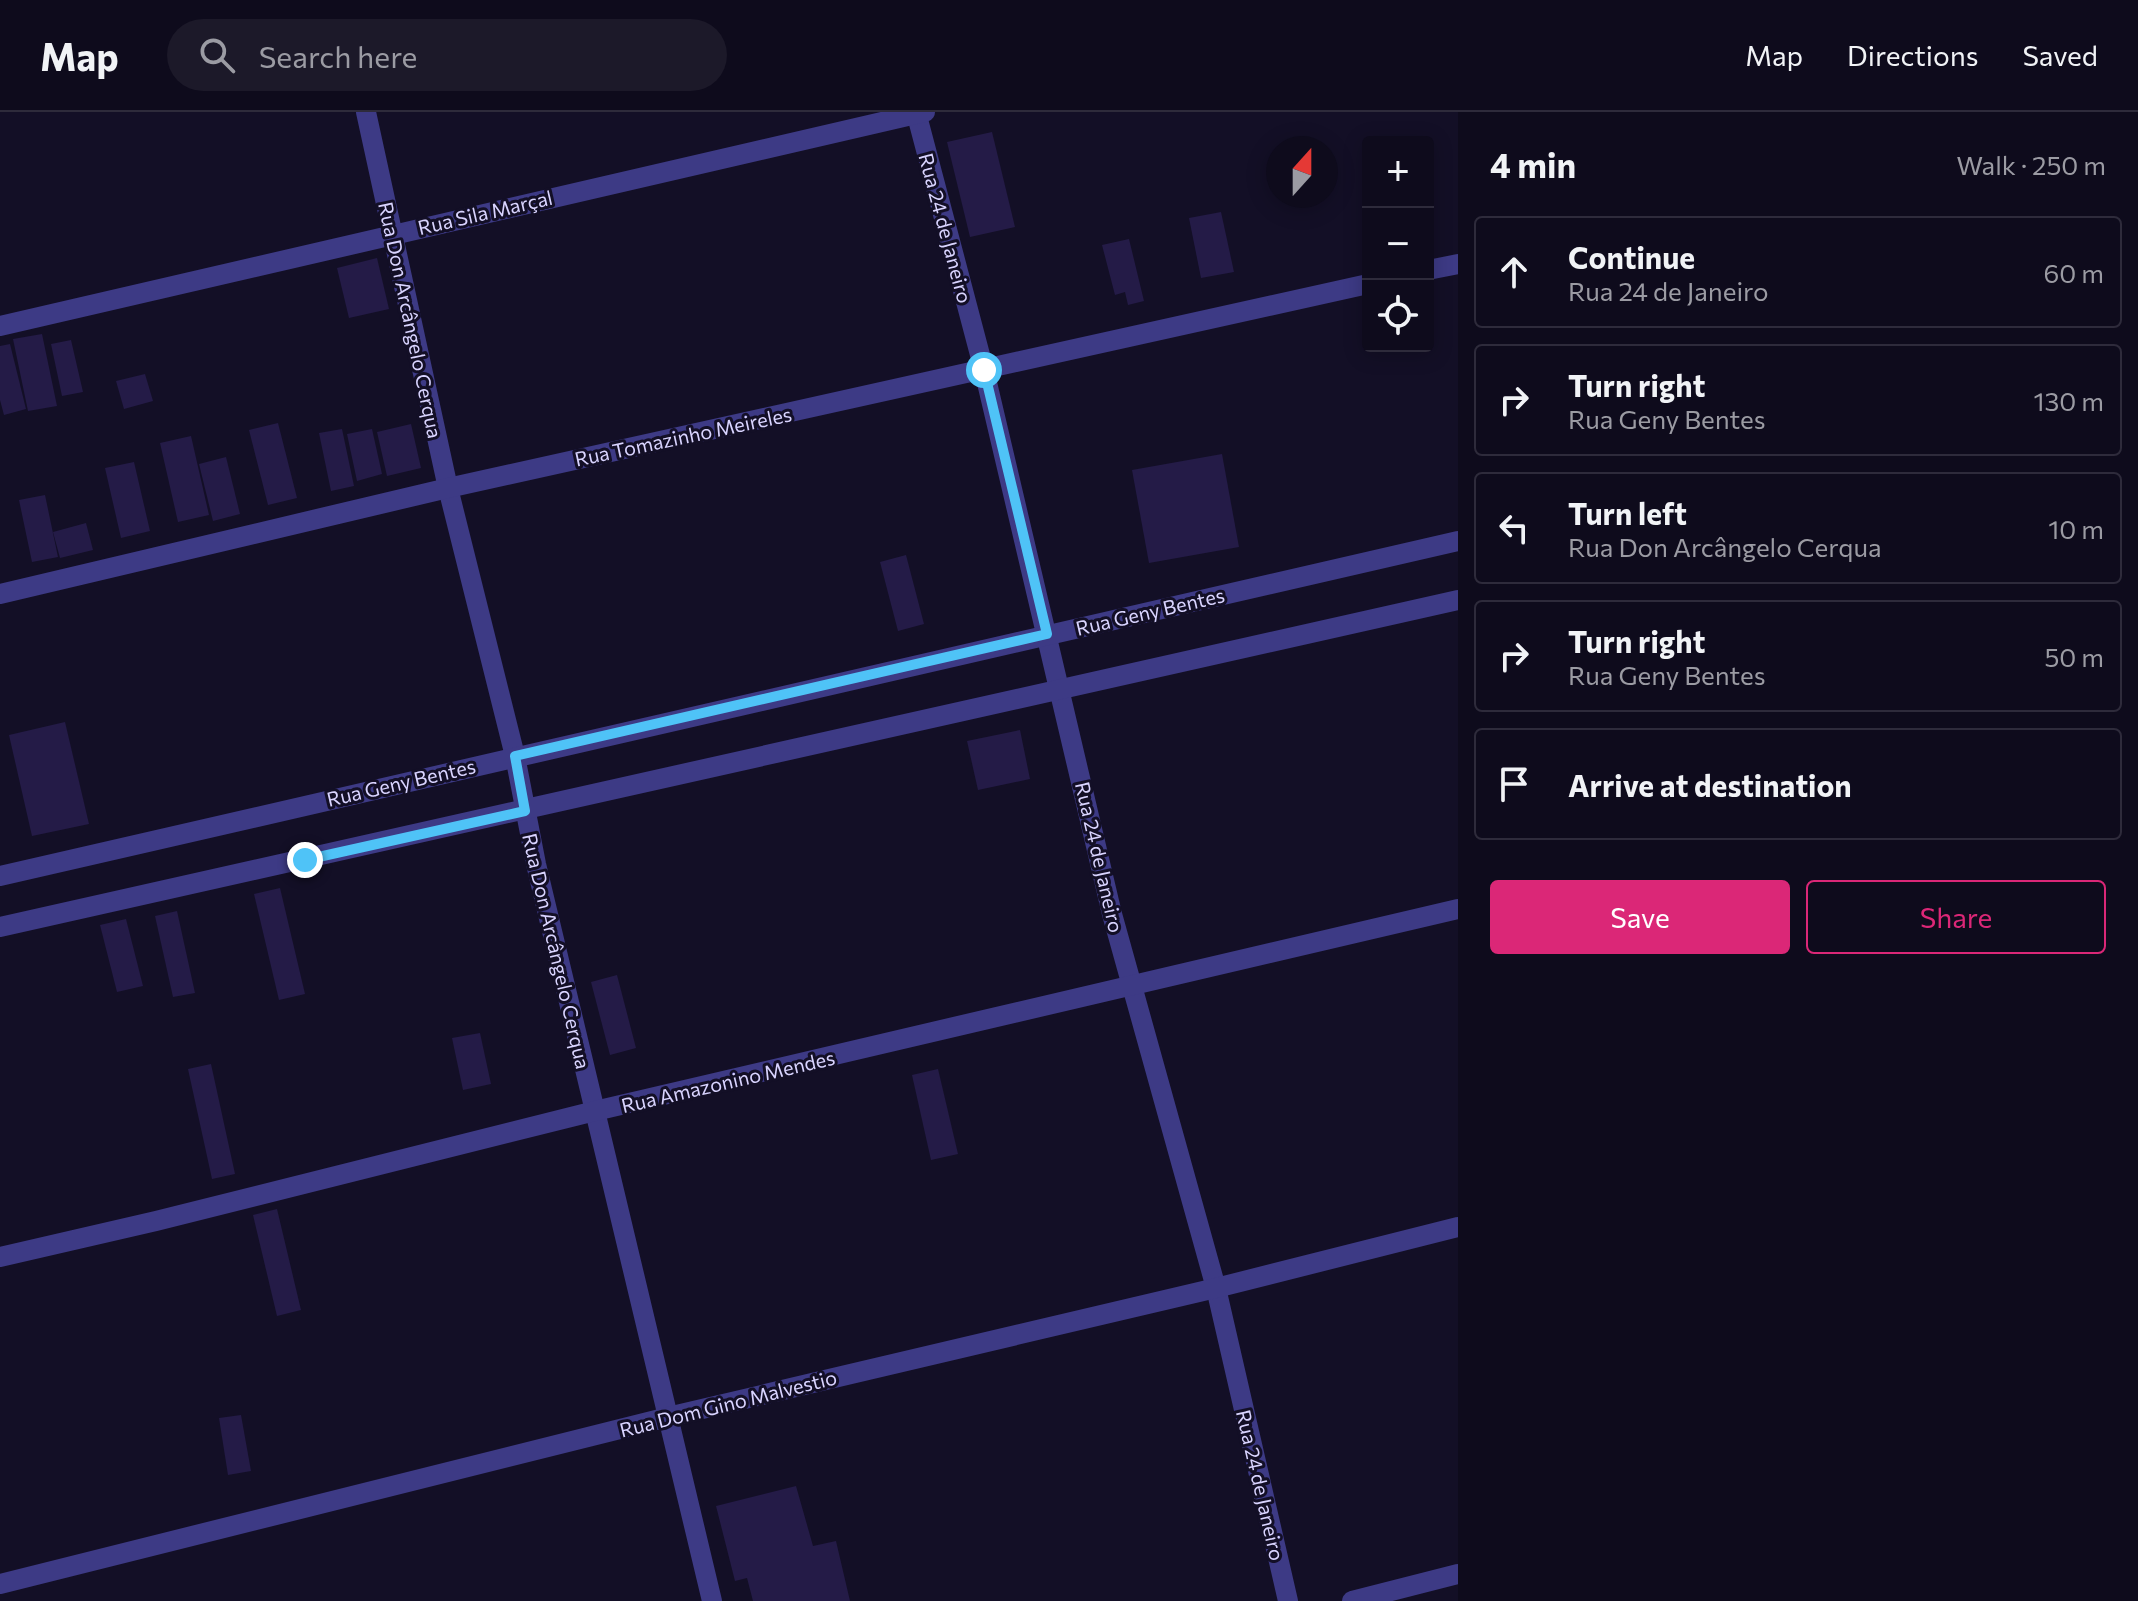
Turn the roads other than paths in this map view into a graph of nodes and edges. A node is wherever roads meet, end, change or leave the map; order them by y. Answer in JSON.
{"nodes":[{"id":1,"x":366,"y":112,"type":"edge"},
{"id":2,"x":919,"y":113,"type":"edge"},
{"id":3,"x":392,"y":233,"type":"junction"},
{"id":4,"x":1458,"y":264,"type":"edge"},
{"id":5,"x":1434,"y":269,"type":"edge"},
{"id":6,"x":1362,"y":285,"type":"edge"},
{"id":7,"x":0,"y":326,"type":"edge"},
{"id":8,"x":984,"y":370,"type":"junction"},
{"id":9,"x":448,"y":488,"type":"junction"},
{"id":10,"x":1458,"y":541,"type":"edge"},
{"id":11,"x":0,"y":594,"type":"edge"},
{"id":12,"x":1458,"y":600,"type":"edge"},
{"id":13,"x":1047,"y":634,"type":"junction"},
{"id":14,"x":1060,"y":688,"type":"junction"},
{"id":15,"x":515,"y":756,"type":"junction"},
{"id":16,"x":525,"y":811,"type":"junction"},
{"id":17,"x":0,"y":876,"type":"edge"},
{"id":18,"x":1458,"y":909,"type":"edge"},
{"id":19,"x":0,"y":927,"type":"edge"},
{"id":20,"x":1132,"y":988,"type":"junction"},
{"id":21,"x":595,"y":1111,"type":"junction"},
{"id":22,"x":1458,"y":1227,"type":"edge"},
{"id":23,"x":0,"y":1257,"type":"edge"},
{"id":24,"x":1216,"y":1288,"type":"junction"},
{"id":25,"x":668,"y":1417,"type":"junction"},
{"id":26,"x":1458,"y":1574,"type":"edge"},
{"id":27,"x":0,"y":1584,"type":"edge"},
{"id":28,"x":712,"y":1601,"type":"edge"},
{"id":29,"x":1288,"y":1601,"type":"edge"},
{"id":30,"x":1352,"y":1601,"type":"edge"}],
"edges":[{"from":1,"to":3,"type":"street","name":"Rua Don Arcângelo Cerqua"},
{"from":2,"to":3,"type":"street","name":"Rua Sila Marçal"},
{"from":2,"to":8,"type":"street","name":"Rua 24 de Janeiro"},
{"from":3,"to":7,"type":"street","name":"Rua Sila Marçal"},
{"from":3,"to":9,"type":"street","name":"Rua Don Arcângelo Cerqua"},
{"from":4,"to":5,"type":"street"},
{"from":6,"to":8,"type":"street","name":"Rua Tomazinho Meireles"},
{"from":8,"to":9,"type":"street","name":"Rua Tomazinho Meireles"},
{"from":8,"to":13,"type":"street","name":"Rua 24 de Janeiro"},
{"from":9,"to":11,"type":"street","name":"Rua Tomazinho Meireles"},
{"from":9,"to":15,"type":"street","name":"Rua Don Arcângelo Cerqua"},
{"from":10,"to":13,"type":"street","name":"Rua Geny Bentes"},
{"from":12,"to":14,"type":"street"},
{"from":13,"to":14,"type":"street","name":"Rua 24 de Janeiro"},
{"from":13,"to":15,"type":"street","name":"Rua Geny Bentes"},
{"from":14,"to":16,"type":"street"},
{"from":14,"to":20,"type":"street","name":"Rua 24 de Janeiro"},
{"from":15,"to":16,"type":"street","name":"Rua Don Arcângelo Cerqua"},
{"from":15,"to":17,"type":"street","name":"Rua Geny Bentes"},
{"from":16,"to":19,"type":"street"},
{"from":16,"to":21,"type":"street","name":"Rua Don Arcângelo Cerqua"},
{"from":18,"to":20,"type":"street","name":"Rua Amazonino Mendes"},
{"from":20,"to":21,"type":"street","name":"Rua Amazonino Mendes"},
{"from":20,"to":24,"type":"street","name":"Rua 24 de Janeiro"},
{"from":21,"to":23,"type":"street","name":"Rua Amazonino Mendes"},
{"from":21,"to":25,"type":"street","name":"Rua Don Arcângelo Cerqua"},
{"from":22,"to":24,"type":"street","name":"Rua Dom Gino Malvestio"},
{"from":24,"to":25,"type":"street","name":"Rua Dom Gino Malvestio"},
{"from":24,"to":29,"type":"street","name":"Rua 24 de Janeiro"},
{"from":25,"to":27,"type":"street","name":"Rua Dom Gino Malvestio"},
{"from":25,"to":28,"type":"street","name":"Rua Don Arcângelo Cerqua"},
{"from":26,"to":30,"type":"street"}]}
